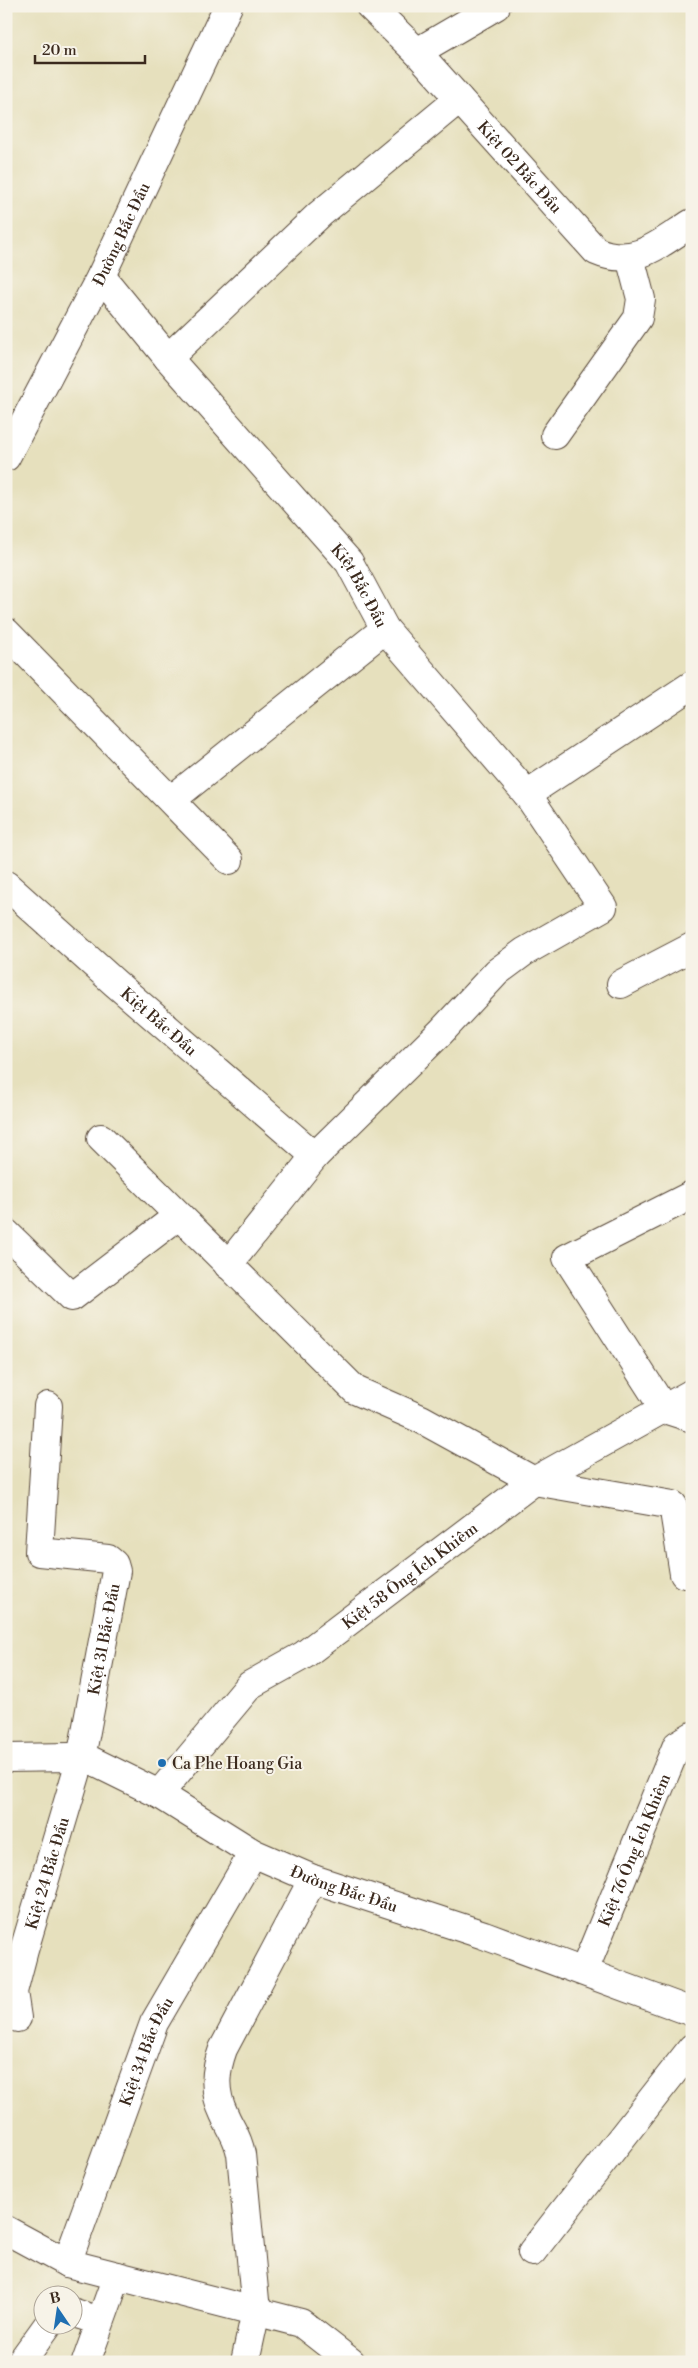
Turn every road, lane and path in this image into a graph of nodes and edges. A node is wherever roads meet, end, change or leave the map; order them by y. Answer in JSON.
{"nodes":[{"id":1,"x":228,"y":6,"type":"edge"},
{"id":2,"x":370,"y":6,"type":"edge"},
{"id":3,"x":496,"y":6,"type":"edge"},
{"id":4,"x":417,"y":52,"type":"junction"},
{"id":5,"x":459,"y":99,"type":"junction"},
{"id":6,"x":692,"y":223,"type":"edge"},
{"id":7,"x":630,"y":257,"type":"junction"},
{"id":8,"x":100,"y":276,"type":"junction"},
{"id":9,"x":168,"y":358,"type":"junction"},
{"id":10,"x":555,"y":435,"type":"dead end"},
{"id":11,"x":6,"y":457,"type":"edge"},
{"id":12,"x":385,"y":629,"type":"junction"},
{"id":13,"x":6,"y":632,"type":"edge"},
{"id":14,"x":692,"y":685,"type":"edge"},
{"id":15,"x":527,"y":794,"type":"junction"},
{"id":16,"x":171,"y":800,"type":"junction"},
{"id":17,"x":229,"y":860,"type":"dead end"},
{"id":18,"x":6,"y":885,"type":"edge"},
{"id":19,"x":692,"y":947,"type":"edge"},
{"id":20,"x":622,"y":984,"type":"dead end"},
{"id":21,"x":100,"y":1138,"type":"dead end"},
{"id":22,"x":315,"y":1156,"type":"junction"},
{"id":23,"x":692,"y":1195,"type":"edge"},
{"id":24,"x":178,"y":1216,"type":"junction"},
{"id":25,"x":6,"y":1232,"type":"edge"},
{"id":26,"x":228,"y":1265,"type":"junction"},
{"id":27,"x":692,"y":1394,"type":"edge"},
{"id":28,"x":48,"y":1406,"type":"dead end"},
{"id":29,"x":664,"y":1409,"type":"junction"},
{"id":30,"x":692,"y":1418,"type":"edge"},
{"id":31,"x":534,"y":1481,"type":"junction"},
{"id":32,"x":692,"y":1573,"type":"edge"},
{"id":33,"x":692,"y":1736,"type":"edge"},
{"id":34,"x":6,"y":1758,"type":"edge"},
{"id":35,"x":81,"y":1758,"type":"junction"},
{"id":36,"x":159,"y":1794,"type":"junction"},
{"id":37,"x":253,"y":1853,"type":"junction"},
{"id":38,"x":313,"y":1879,"type":"junction"},
{"id":39,"x":584,"y":1971,"type":"junction"},
{"id":40,"x":692,"y":2012,"type":"edge"},
{"id":41,"x":17,"y":2018,"type":"dead end"},
{"id":42,"x":692,"y":2048,"type":"edge"},
{"id":43,"x":6,"y":2230,"type":"edge"},
{"id":44,"x":532,"y":2252,"type":"dead end"},
{"id":45,"x":68,"y":2263,"type":"junction"},
{"id":46,"x":117,"y":2276,"type":"junction"},
{"id":47,"x":256,"y":2311,"type":"junction"},
{"id":48,"x":82,"y":2316,"type":"edge"},
{"id":49,"x":100,"y":2322,"type":"junction"},
{"id":50,"x":40,"y":2336,"type":"edge"},
{"id":51,"x":21,"y":2362,"type":"edge"},
{"id":52,"x":86,"y":2362,"type":"edge"},
{"id":53,"x":245,"y":2362,"type":"edge"},
{"id":54,"x":351,"y":2362,"type":"edge"}],
"edges":[{"from":1,"to":8,"type":"street","name":"Đường Bắc Đẩu"},
{"from":2,"to":4,"type":"street","name":"Kiệt 02 Bắc Đẩu"},
{"from":3,"to":4,"type":"street"},
{"from":4,"to":5,"type":"street","name":"Kiệt 02 Bắc Đẩu"},
{"from":5,"to":7,"type":"street","name":"Kiệt 02 Bắc Đẩu"},
{"from":5,"to":9,"type":"street"},
{"from":6,"to":7,"type":"street","name":"Kiệt 02 Bắc Đẩu"},
{"from":7,"to":10,"type":"street"},
{"from":8,"to":9,"type":"street","name":"Kiệt Bắc Đẩu"},
{"from":8,"to":11,"type":"street","name":"Đường Bắc Đẩu"},
{"from":9,"to":12,"type":"street","name":"Kiệt Bắc Đẩu"},
{"from":12,"to":15,"type":"street","name":"Kiệt Bắc Đẩu"},
{"from":12,"to":16,"type":"street"},
{"from":13,"to":16,"type":"street"},
{"from":14,"to":15,"type":"street"},
{"from":15,"to":22,"type":"street","name":"Kiệt Bắc Đẩu"},
{"from":16,"to":17,"type":"street"},
{"from":18,"to":22,"type":"street","name":"Kiệt Bắc Đẩu"},
{"from":19,"to":20,"type":"street"},
{"from":21,"to":24,"type":"street"},
{"from":22,"to":26,"type":"street"},
{"from":23,"to":29,"type":"street"},
{"from":24,"to":25,"type":"street"},
{"from":24,"to":26,"type":"street"},
{"from":26,"to":31,"type":"street"},
{"from":27,"to":29,"type":"street","name":"Kiệt 58 Ông Ích Khiêm"},
{"from":28,"to":35,"type":"street","name":"Kiệt 31 Bắc Đẩu"},
{"from":29,"to":30,"type":"street"},
{"from":29,"to":31,"type":"street","name":"Kiệt 58 Ông Ích Khiêm"},
{"from":31,"to":32,"type":"street"},
{"from":31,"to":36,"type":"street","name":"Kiệt 58 Ông Ích Khiêm"},
{"from":33,"to":39,"type":"street","name":"Kiệt 76 Ông Ích Khiêm"},
{"from":34,"to":35,"type":"street","name":"Đường Bắc Đẩu"},
{"from":35,"to":36,"type":"street","name":"Đường Bắc Đẩu"},
{"from":35,"to":41,"type":"street","name":"Kiệt 24 Bắc Đẩu"},
{"from":36,"to":37,"type":"street","name":"Đường Bắc Đẩu"},
{"from":37,"to":38,"type":"street","name":"Đường Bắc Đẩu"},
{"from":37,"to":45,"type":"street","name":"Kiệt 34 Bắc Đẩu"},
{"from":38,"to":39,"type":"street","name":"Đường Bắc Đẩu"},
{"from":38,"to":47,"type":"street"},
{"from":39,"to":40,"type":"street","name":"Đường Bắc Đẩu"},
{"from":42,"to":44,"type":"street"},
{"from":43,"to":45,"type":"street"},
{"from":45,"to":46,"type":"street"},
{"from":46,"to":47,"type":"street"},
{"from":46,"to":49,"type":"street"},
{"from":47,"to":53,"type":"street"},
{"from":47,"to":54,"type":"street"},
{"from":48,"to":49,"type":"street"},
{"from":49,"to":52,"type":"street"},
{"from":50,"to":51,"type":"street"}]}
